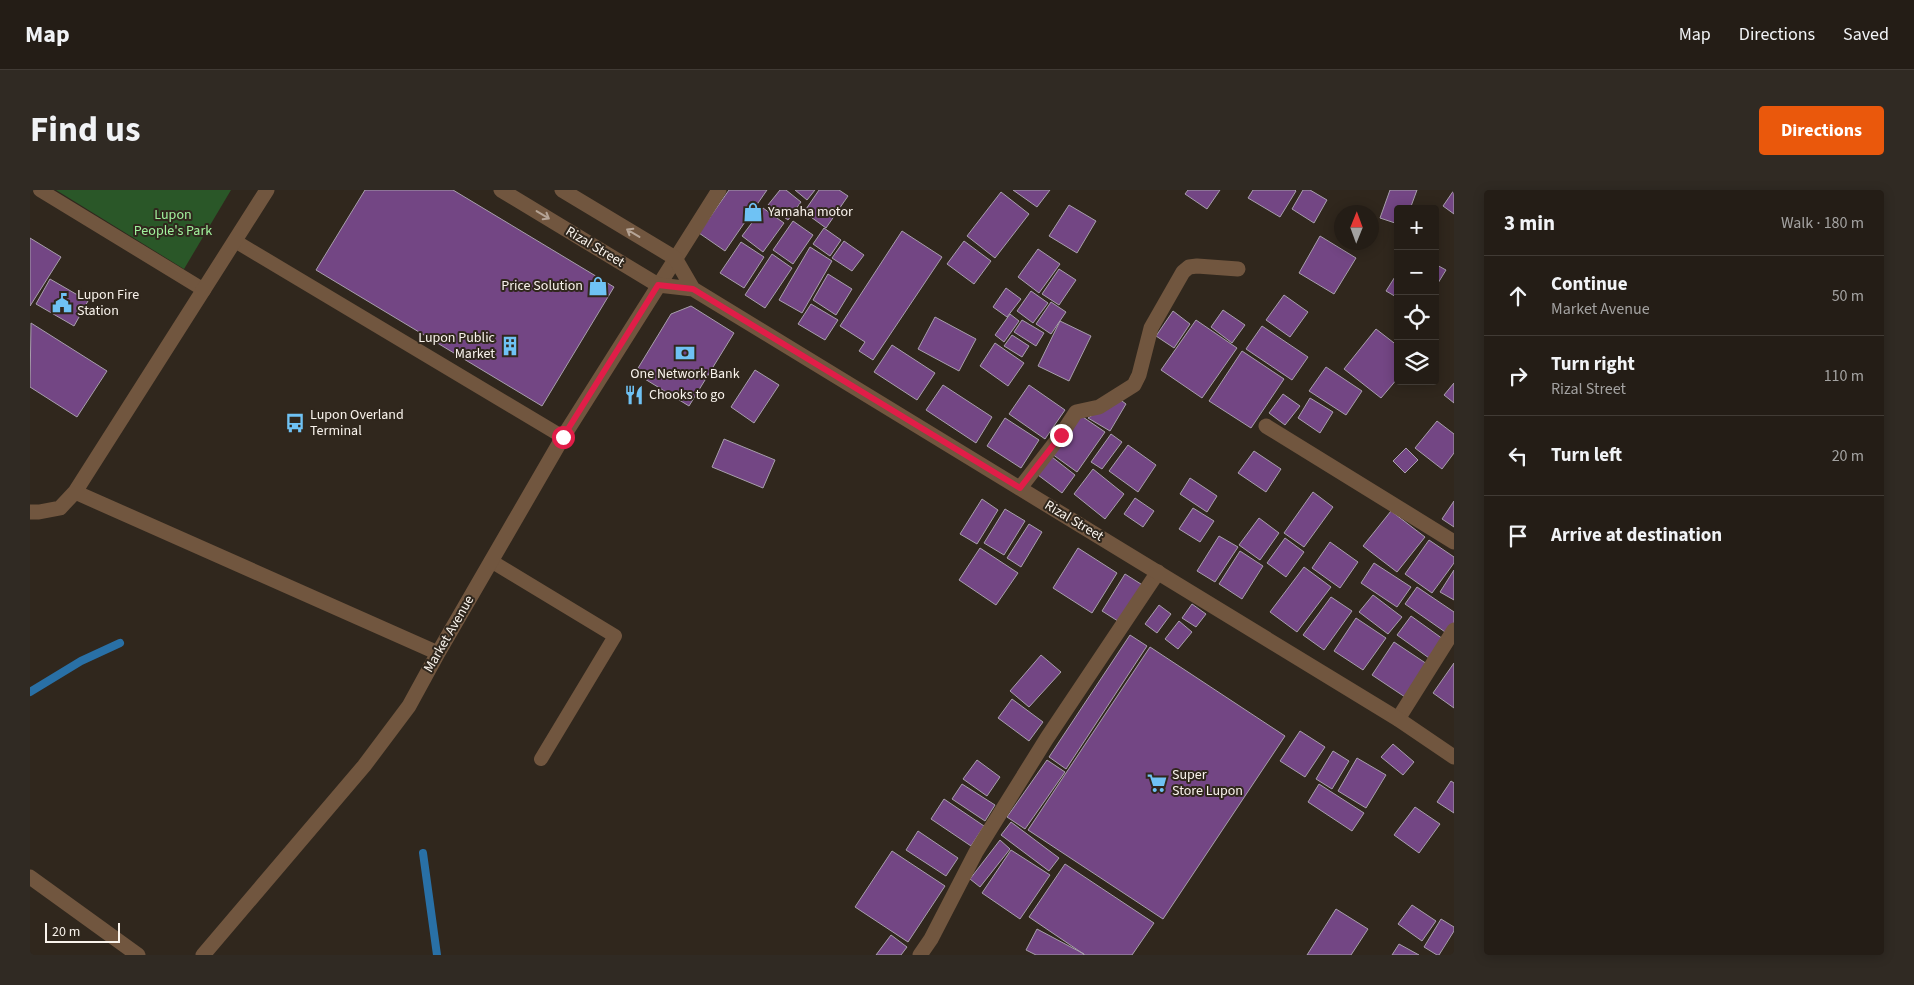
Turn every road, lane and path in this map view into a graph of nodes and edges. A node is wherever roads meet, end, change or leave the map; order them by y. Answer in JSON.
{"nodes":[{"id":1,"x":40,"y":190,"type":"edge"},
{"id":2,"x":267,"y":190,"type":"edge"},
{"id":3,"x":501,"y":190,"type":"edge"},
{"id":4,"x":562,"y":190,"type":"edge"},
{"id":5,"x":719,"y":190,"type":"edge"},
{"id":6,"x":235,"y":241,"type":"junction"},
{"id":7,"x":675,"y":258,"type":"junction"},
{"id":8,"x":1238,"y":269,"type":"dead end"},
{"id":9,"x":658,"y":285,"type":"junction"},
{"id":10,"x":693,"y":289,"type":"junction"},
{"id":11,"x":204,"y":290,"type":"junction"},
{"id":12,"x":1266,"y":426,"type":"dead end"},
{"id":13,"x":563,"y":437,"type":"junction"},
{"id":14,"x":1020,"y":488,"type":"junction"},
{"id":15,"x":75,"y":492,"type":"junction"},
{"id":16,"x":30,"y":512,"type":"edge"},
{"id":17,"x":1454,"y":542,"type":"edge"},
{"id":18,"x":491,"y":562,"type":"junction"},
{"id":19,"x":1158,"y":572,"type":"junction"},
{"id":20,"x":1454,"y":630,"type":"edge"},
{"id":21,"x":438,"y":653,"type":"junction"},
{"id":22,"x":1398,"y":719,"type":"junction"},
{"id":23,"x":1454,"y":757,"type":"edge"},
{"id":24,"x":541,"y":759,"type":"dead end"},
{"id":25,"x":30,"y":877,"type":"edge"},
{"id":26,"x":138,"y":955,"type":"edge"},
{"id":27,"x":203,"y":955,"type":"edge"},
{"id":28,"x":920,"y":955,"type":"edge"}],
"edges":[{"from":1,"to":11,"type":"lane"},
{"from":2,"to":6,"type":"street"},
{"from":3,"to":9,"type":"street","name":"Rizal Street","one_way":true},
{"from":7,"to":4,"type":"street","name":"Rizal Street","one_way":true},
{"from":5,"to":7,"type":"street","name":"Market Avenue"},
{"from":6,"to":11,"type":"street"},
{"from":6,"to":13,"type":"lane"},
{"from":7,"to":9,"type":"street","name":"Market Avenue"},
{"from":7,"to":10,"type":"street","name":"Rizal Street"},
{"from":8,"to":14,"type":"street"},
{"from":9,"to":10,"type":"street","name":"Rizal Street"},
{"from":9,"to":13,"type":"street","name":"Market Avenue"},
{"from":10,"to":14,"type":"street","name":"Rizal Street"},
{"from":11,"to":15,"type":"street"},
{"from":12,"to":17,"type":"street"},
{"from":13,"to":18,"type":"street","name":"Market Avenue"},
{"from":14,"to":19,"type":"street","name":"Rizal Street"},
{"from":15,"to":16,"type":"street"},
{"from":15,"to":21,"type":"street"},
{"from":18,"to":21,"type":"street","name":"Market Avenue"},
{"from":18,"to":24,"type":"lane"},
{"from":19,"to":22,"type":"street","name":"Rizal Street"},
{"from":19,"to":28,"type":"street"},
{"from":20,"to":22,"type":"street"},
{"from":21,"to":27,"type":"street","name":"Market Avenue"},
{"from":22,"to":23,"type":"street","name":"Rizal Street"},
{"from":25,"to":26,"type":"street"}]}
